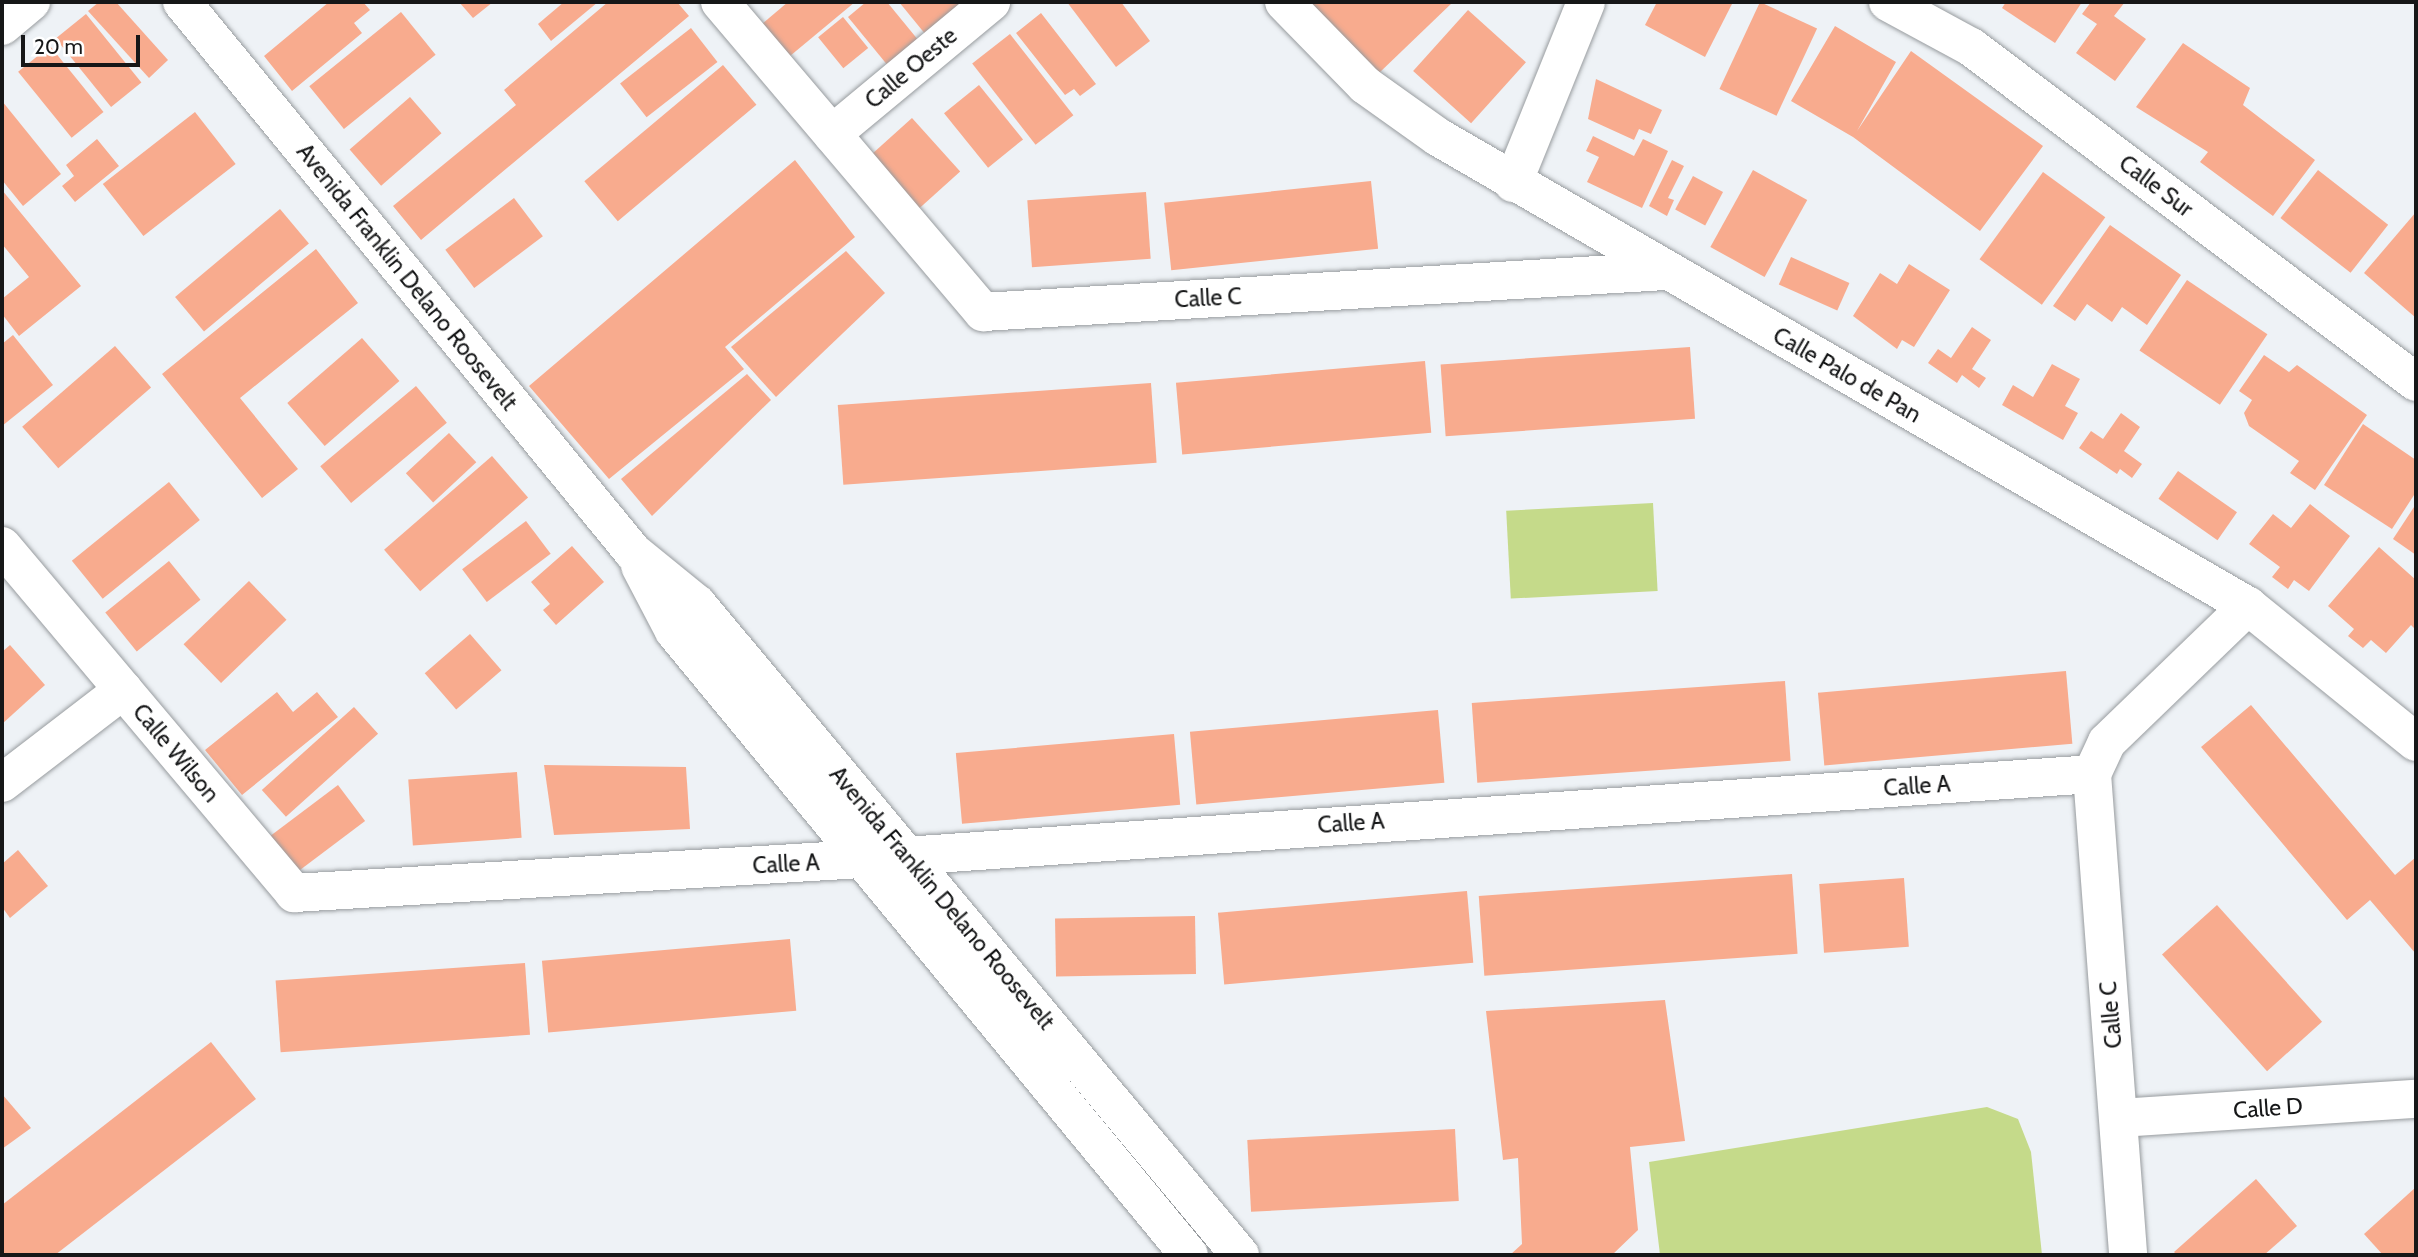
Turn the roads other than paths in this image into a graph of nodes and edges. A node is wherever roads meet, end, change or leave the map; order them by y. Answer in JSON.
{"nodes":[{"id":1,"x":31,"y":2,"type":"edge"},
{"id":2,"x":182,"y":2,"type":"edge"},
{"id":3,"x":720,"y":2,"type":"edge"},
{"id":4,"x":990,"y":2,"type":"edge"},
{"id":5,"x":1284,"y":2,"type":"edge"},
{"id":6,"x":1586,"y":2,"type":"edge"},
{"id":7,"x":1888,"y":2,"type":"edge"},
{"id":8,"x":2,"y":26,"type":"edge"},
{"id":9,"x":832,"y":134,"type":"junction"},
{"id":10,"x":1513,"y":183,"type":"junction"},
{"id":11,"x":1666,"y":271,"type":"junction"},
{"id":12,"x":2416,"y":382,"type":"edge"},
{"id":13,"x":2,"y":547,"type":"edge"},
{"id":14,"x":633,"y":552,"type":"junction"},
{"id":15,"x":2248,"y":606,"type":"junction"},
{"id":16,"x":123,"y":690,"type":"junction"},
{"id":17,"x":2416,"y":742,"type":"edge"},
{"id":18,"x":2092,"y":774,"type":"junction"},
{"id":19,"x":2,"y":783,"type":"edge"},
{"id":20,"x":905,"y":853,"type":"junction"},
{"id":21,"x":862,"y":859,"type":"junction"},
{"id":22,"x":380,"y":888,"type":"joint"},
{"id":23,"x":2416,"y":1099,"type":"edge"},
{"id":24,"x":2119,"y":1118,"type":"junction"},
{"id":25,"x":1189,"y":1255,"type":"edge"},
{"id":26,"x":1240,"y":1255,"type":"edge"},
{"id":27,"x":2129,"y":1255,"type":"edge"}],
"edges":[{"from":1,"to":8,"type":"street"},
{"from":2,"to":14,"type":"street","name":"Avenida Franklin Delano Roosevelt"},
{"from":3,"to":9,"type":"street"},
{"from":4,"to":9,"type":"street","name":"Calle Oeste"},
{"from":5,"to":10,"type":"street","name":"Calle Palo de Pan"},
{"from":6,"to":10,"type":"street"},
{"from":7,"to":12,"type":"street","name":"Calle Sur"},
{"from":9,"to":11,"type":"street","name":"Calle C"},
{"from":10,"to":11,"type":"street","name":"Calle Palo de Pan"},
{"from":11,"to":15,"type":"street","name":"Calle Palo de Pan"},
{"from":13,"to":16,"type":"street","name":"Calle Wilson"},
{"from":14,"to":20,"type":"street","name":"Avenida Franklin Delano Roosevelt"},
{"from":14,"to":21,"type":"street","name":"Avenida Franklin Delano Roosevelt"},
{"from":15,"to":17,"type":"street","name":"Calle Palo de Pan"},
{"from":15,"to":18,"type":"street"},
{"from":16,"to":19,"type":"street"},
{"from":16,"to":22,"type":"street","name":"Calle Wilson"},
{"from":18,"to":20,"type":"street","name":"Calle A"},
{"from":18,"to":24,"type":"street","name":"Calle C"},
{"from":20,"to":21,"type":"street","name":"Calle A"},
{"from":20,"to":26,"type":"street","name":"Avenida Franklin Delano Roosevelt"},
{"from":21,"to":22,"type":"street","name":"Calle A"},
{"from":21,"to":25,"type":"street","name":"Avenida Franklin Delano Roosevelt"},
{"from":23,"to":24,"type":"street","name":"Calle D"},
{"from":24,"to":27,"type":"street","name":"Calle C"}]}
